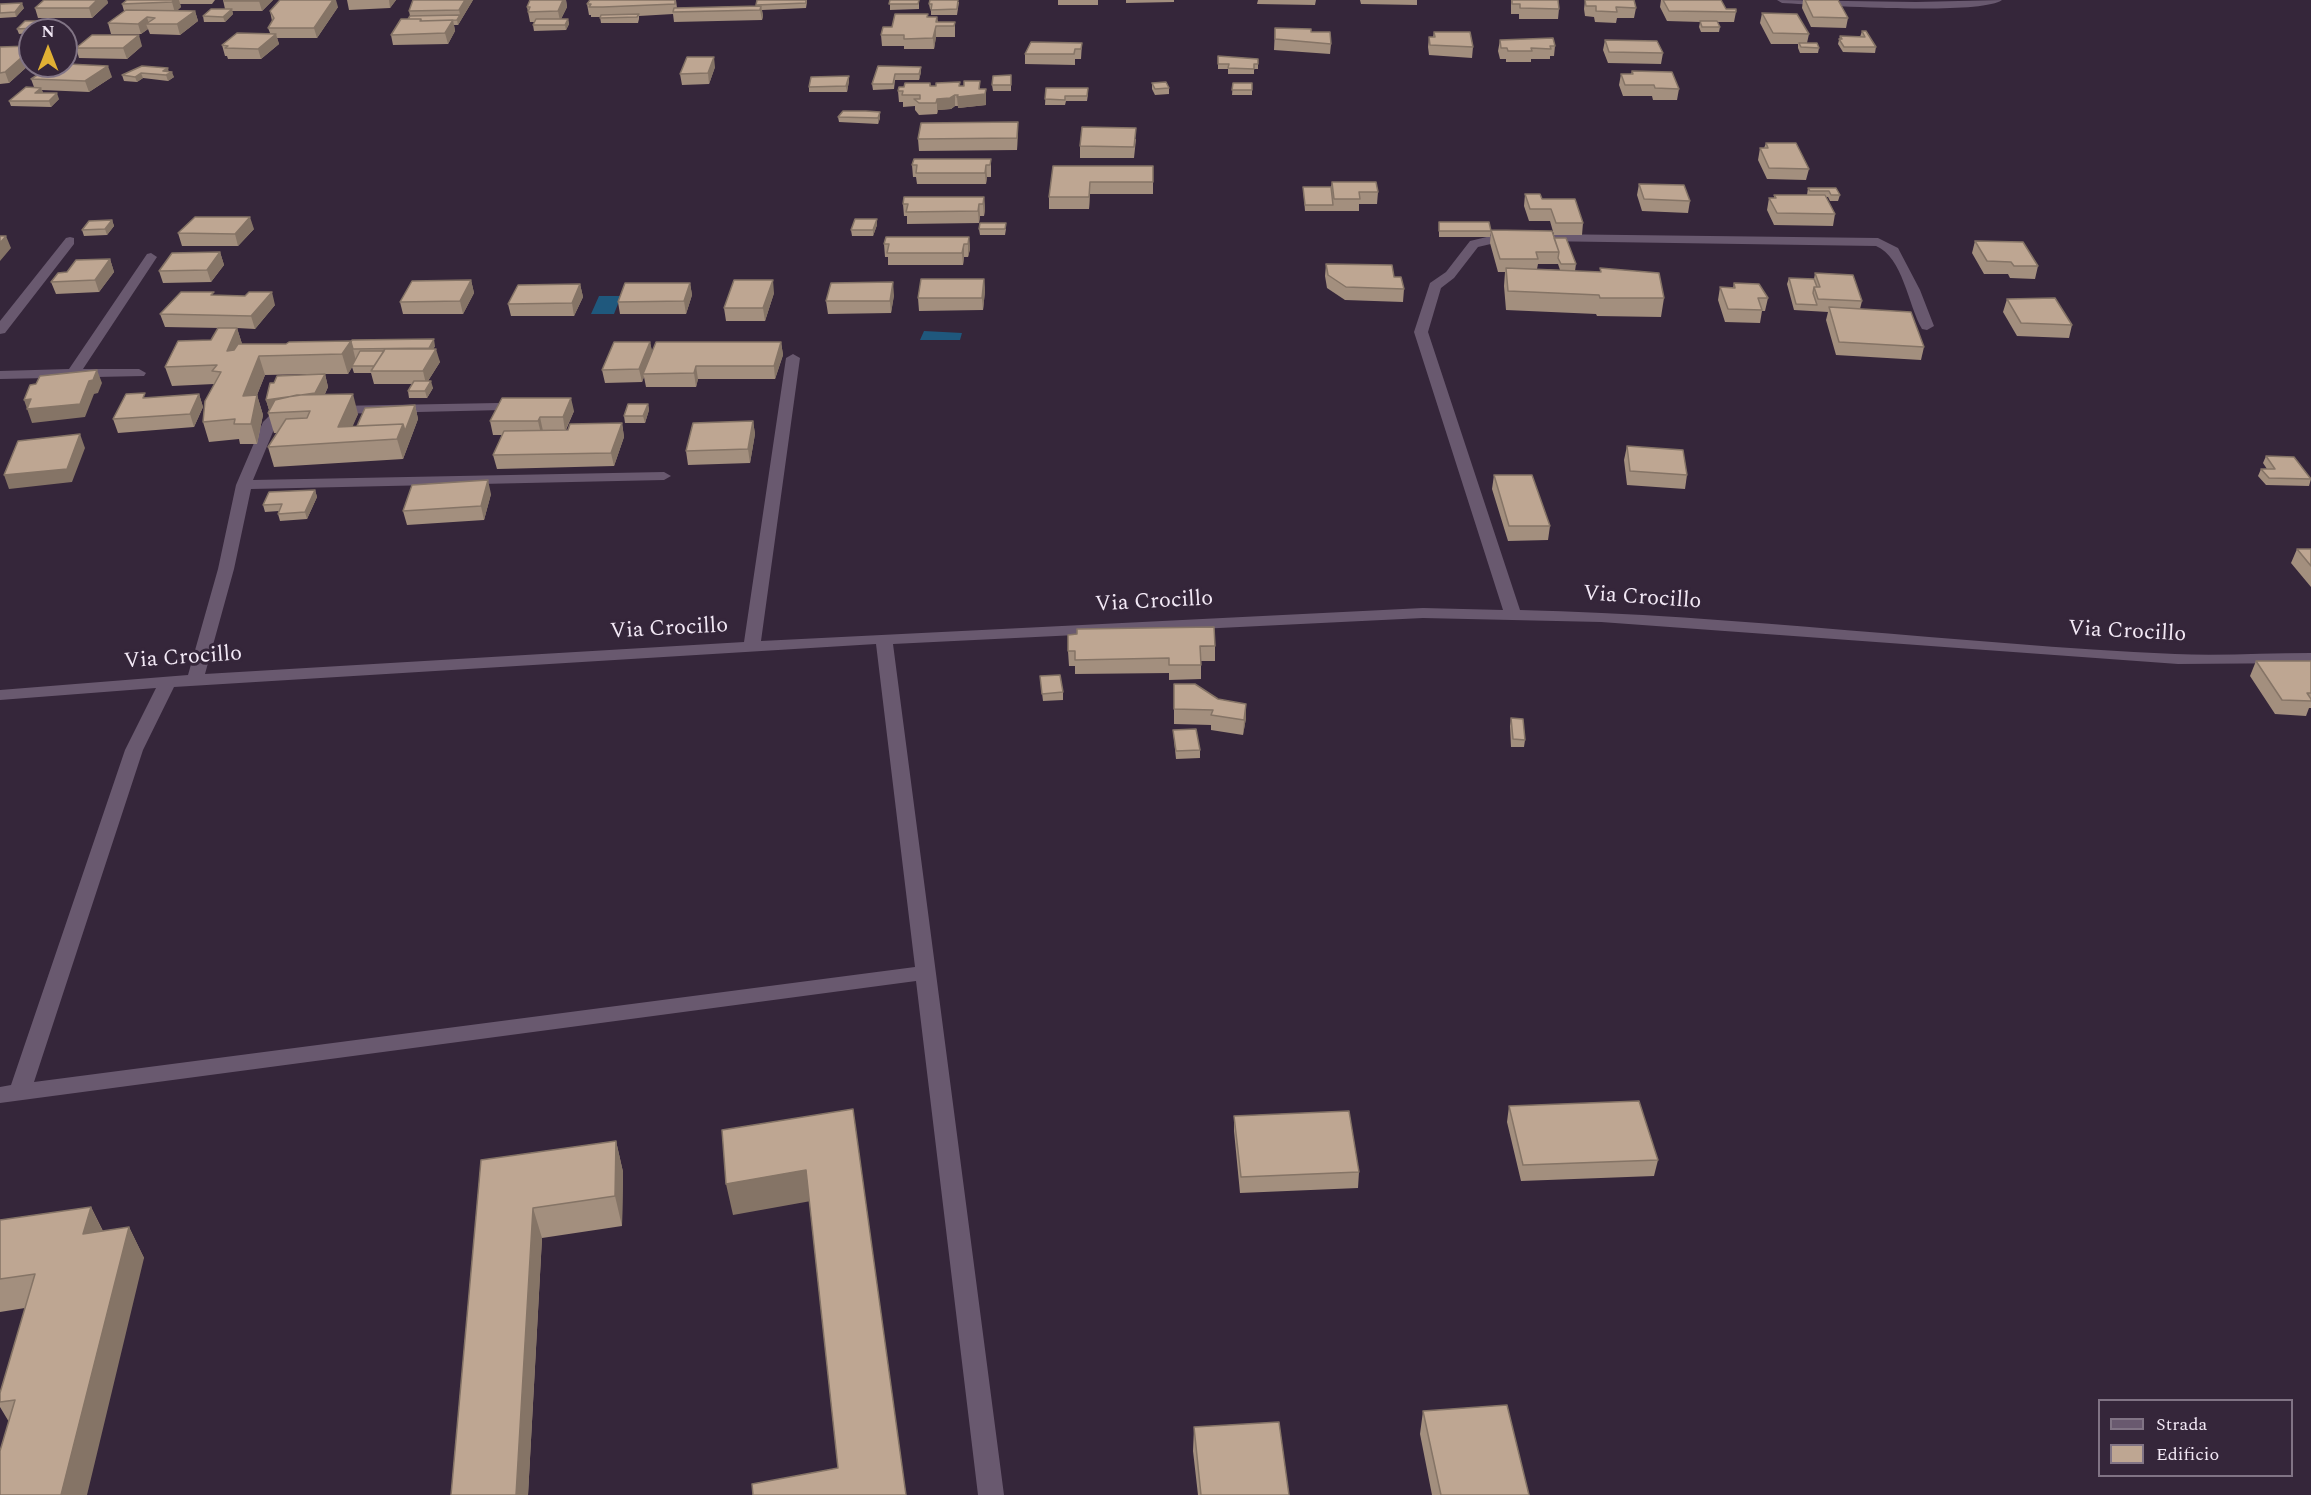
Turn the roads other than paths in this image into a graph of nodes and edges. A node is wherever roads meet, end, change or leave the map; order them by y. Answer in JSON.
{"nodes":[{"id":1,"x":1782,"y":0,"type":"edge"},
{"id":2,"x":1997,"y":0,"type":"edge"},
{"id":3,"x":70,"y":241,"type":"dead end"},
{"id":4,"x":151,"y":257,"type":"dead end"},
{"id":5,"x":1927,"y":326,"type":"dead end"},
{"id":6,"x":0,"y":330,"type":"edge"},
{"id":7,"x":793,"y":358,"type":"dead end"},
{"id":8,"x":73,"y":373,"type":"junction"},
{"id":9,"x":139,"y":373,"type":"dead end"},
{"id":10,"x":0,"y":375,"type":"edge"},
{"id":11,"x":498,"y":407,"type":"edge"},
{"id":12,"x":664,"y":476,"type":"dead end"},
{"id":13,"x":244,"y":485,"type":"junction"},
{"id":14,"x":1513,"y":615,"type":"junction"},
{"id":15,"x":884,"y":639,"type":"junction"},
{"id":16,"x":752,"y":648,"type":"junction"},
{"id":17,"x":2311,"y":658,"type":"edge"},
{"id":18,"x":195,"y":680,"type":"junction"},
{"id":19,"x":168,"y":682,"type":"junction"},
{"id":20,"x":0,"y":695,"type":"edge"},
{"id":21,"x":926,"y":973,"type":"junction"},
{"id":22,"x":10,"y":1093,"type":"edge"},
{"id":23,"x":992,"y":1495,"type":"edge"}],
"edges":[{"from":1,"to":2,"type":"street"},
{"from":3,"to":6,"type":"street"},
{"from":4,"to":8,"type":"street"},
{"from":5,"to":14,"type":"street"},
{"from":7,"to":16,"type":"street"},
{"from":8,"to":9,"type":"street"},
{"from":8,"to":10,"type":"street"},
{"from":11,"to":13,"type":"street"},
{"from":12,"to":13,"type":"street"},
{"from":13,"to":18,"type":"street"},
{"from":14,"to":15,"type":"street","name":"Via Crocillo"},
{"from":14,"to":17,"type":"street","name":"Via Crocillo"},
{"from":15,"to":16,"type":"street","name":"Via Crocillo"},
{"from":15,"to":21,"type":"street"},
{"from":16,"to":18,"type":"street","name":"Via Crocillo"},
{"from":18,"to":19,"type":"street","name":"Via Crocillo"},
{"from":19,"to":20,"type":"street","name":"Via Crocillo"},
{"from":19,"to":22,"type":"street"},
{"from":21,"to":22,"type":"street"},
{"from":21,"to":23,"type":"street"}]}
